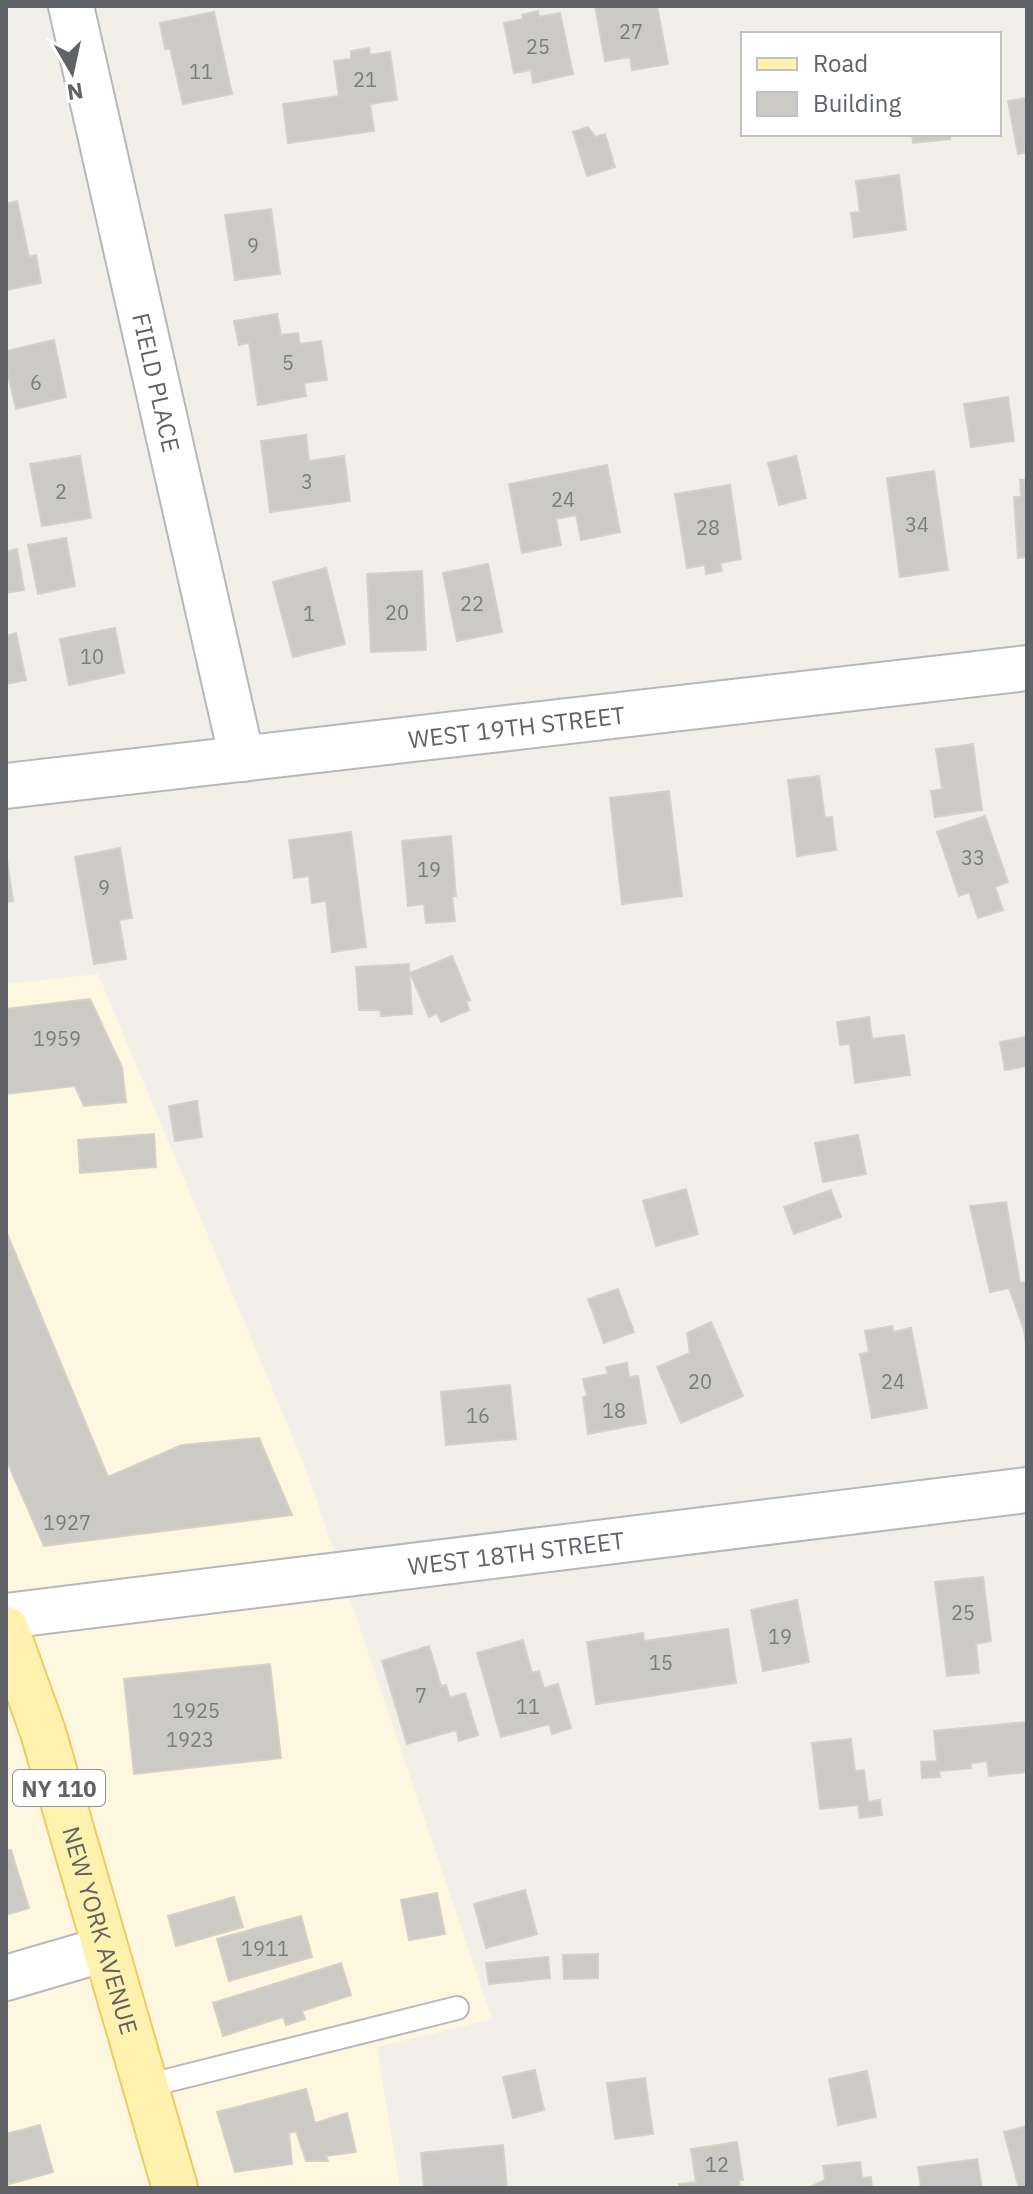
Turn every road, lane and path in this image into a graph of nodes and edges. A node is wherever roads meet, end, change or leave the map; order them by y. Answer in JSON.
{"nodes":[{"id":1,"x":71,"y":6,"type":"edge"},
{"id":2,"x":1027,"y":668,"type":"edge"},
{"id":3,"x":242,"y":759,"type":"junction"},
{"id":4,"x":6,"y":786,"type":"edge"},
{"id":5,"x":1027,"y":1490,"type":"edge"},
{"id":6,"x":6,"y":1616,"type":"edge"},
{"id":7,"x":6,"y":1629,"type":"edge"},
{"id":8,"x":105,"y":1949,"type":"junction"},
{"id":9,"x":6,"y":1978,"type":"edge"},
{"id":10,"x":457,"y":2008,"type":"dead end"},
{"id":11,"x":146,"y":2086,"type":"junction"},
{"id":12,"x":175,"y":2188,"type":"edge"}],
"edges":[{"from":1,"to":3,"type":"street","name":"FIELD PLACE"},
{"from":2,"to":3,"type":"street","name":"WEST 19TH STREET"},
{"from":3,"to":4,"type":"street","name":"WEST 19TH STREET"},
{"from":5,"to":6,"type":"street","name":"WEST 18TH STREET"},
{"from":7,"to":8,"type":"main road","name":"NEW YORK AVENUE","number":"NY 110"},
{"from":8,"to":9,"type":"street"},
{"from":8,"to":11,"type":"main road","name":"NEW YORK AVENUE","number":"NY 110"},
{"from":10,"to":11,"type":"lane"},
{"from":11,"to":12,"type":"main road","name":"NEW YORK AVENUE","number":"NY 110"}]}
